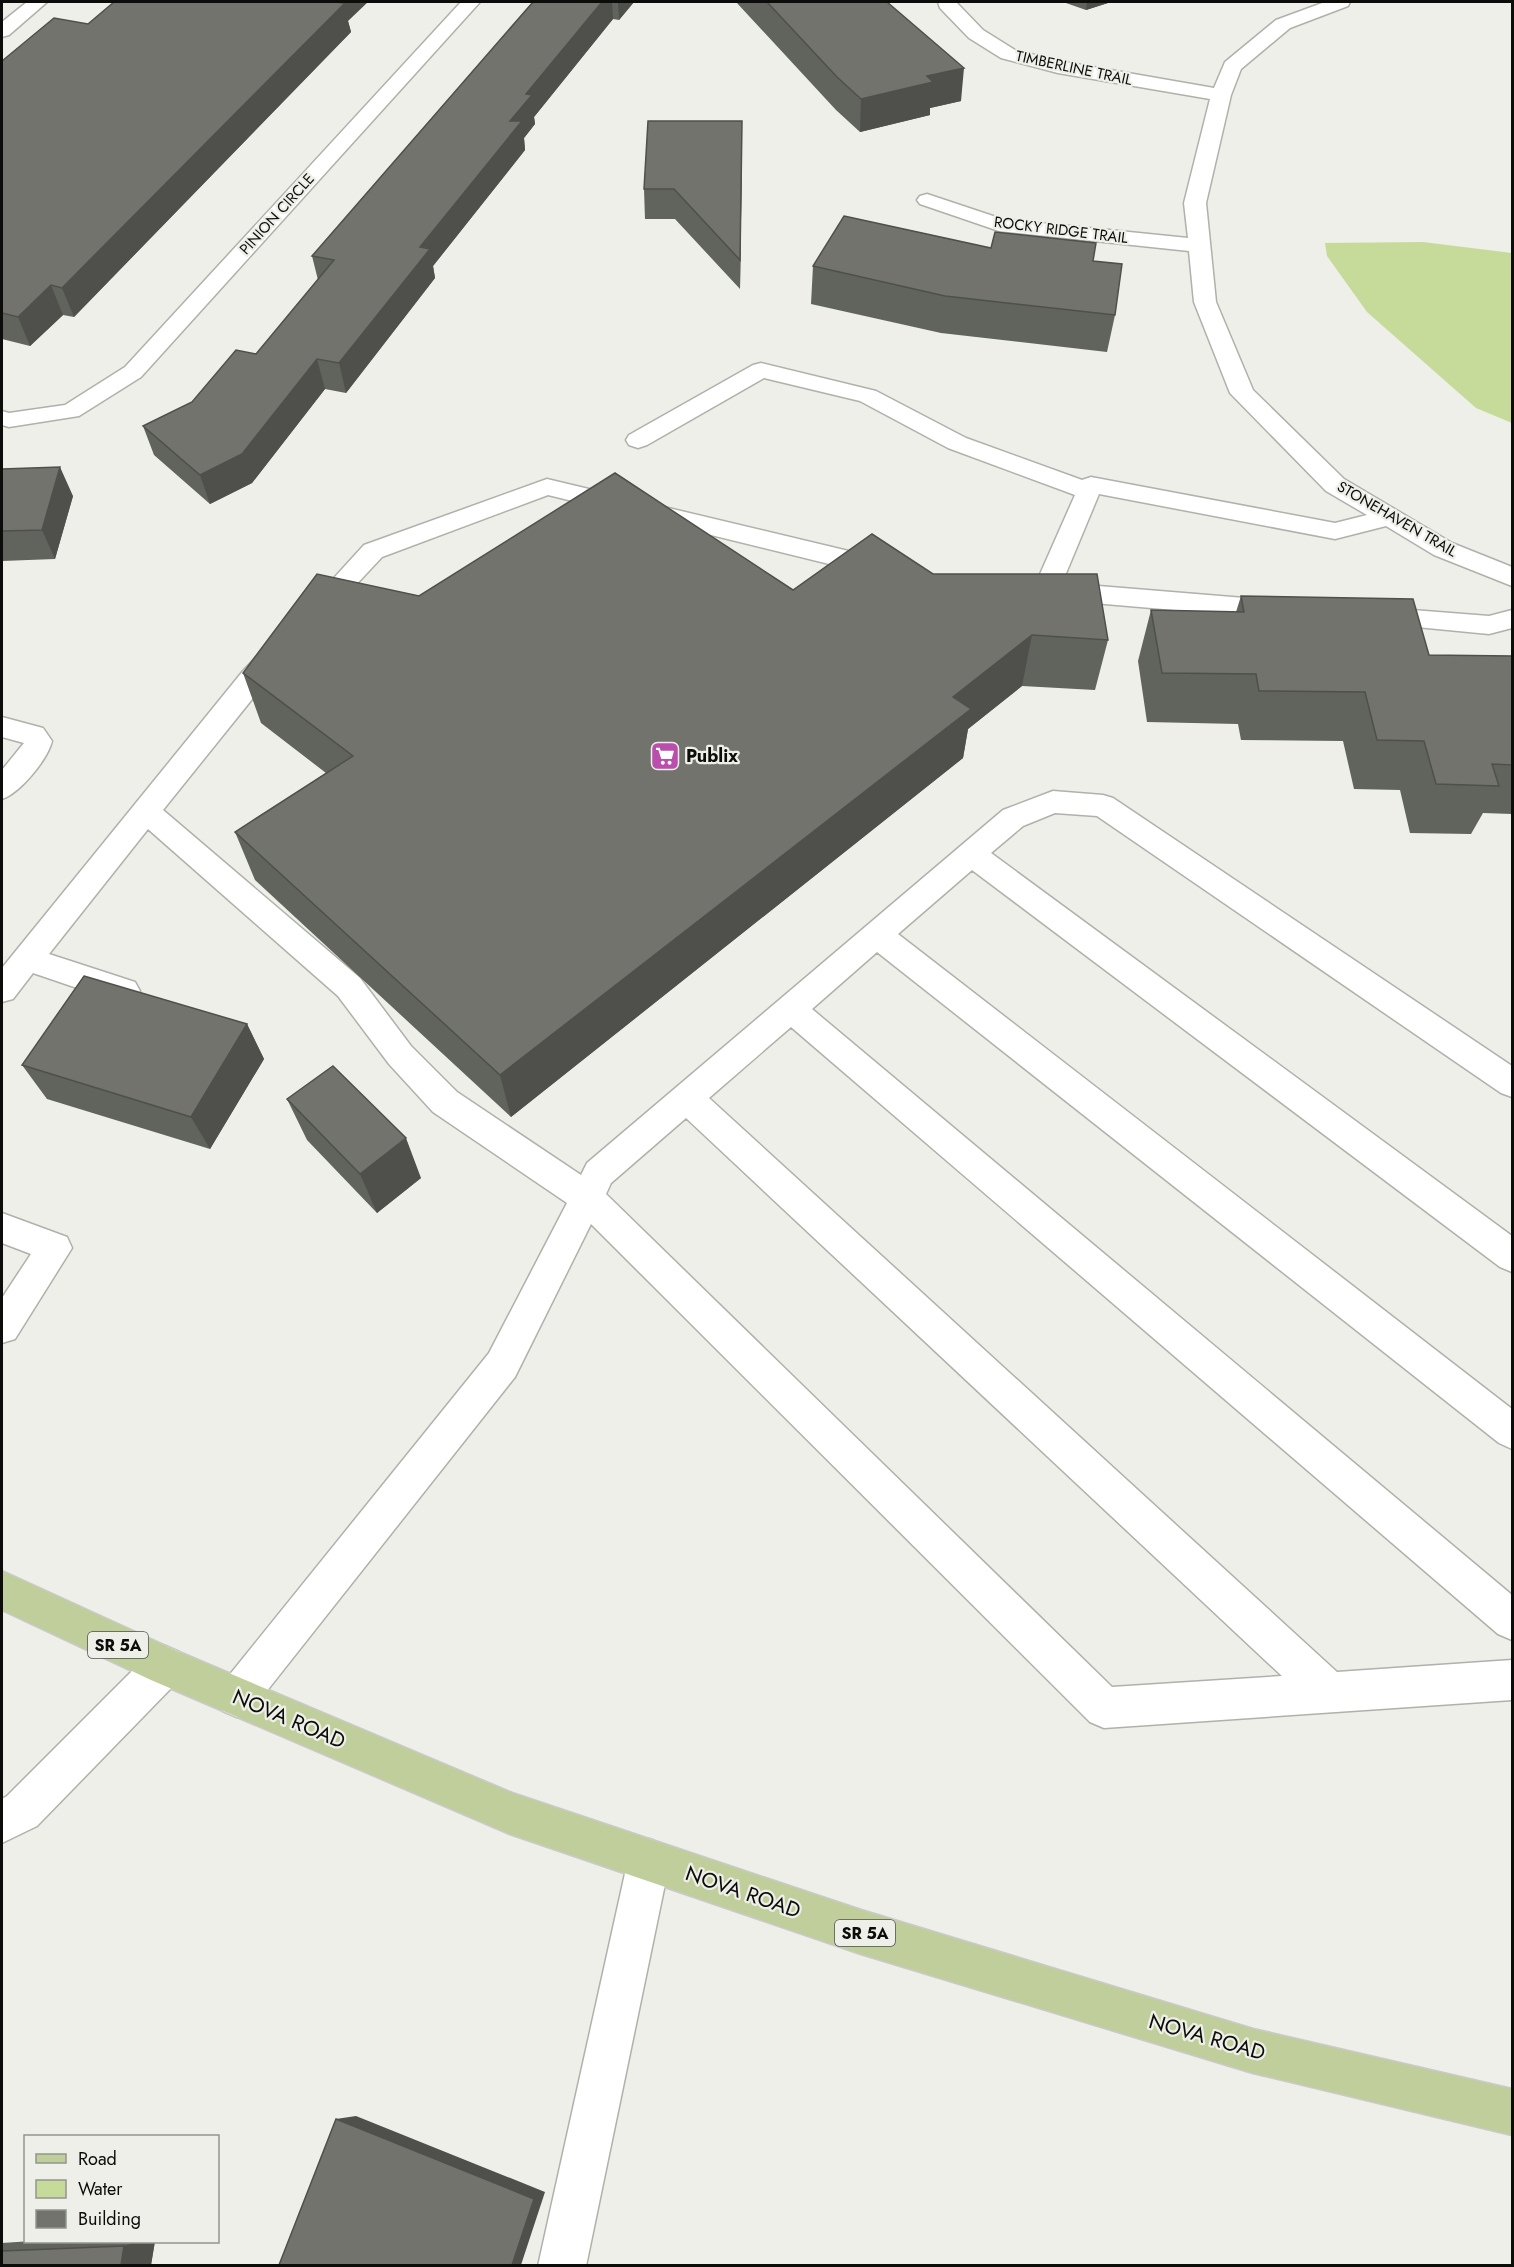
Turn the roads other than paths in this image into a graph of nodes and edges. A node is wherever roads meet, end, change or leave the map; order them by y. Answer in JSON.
{"nodes":[{"id":1,"x":38,"y":2,"type":"edge"},
{"id":2,"x":471,"y":2,"type":"edge"},
{"id":3,"x":947,"y":2,"type":"edge"},
{"id":4,"x":1341,"y":2,"type":"edge"},
{"id":5,"x":2,"y":32,"type":"edge"},
{"id":6,"x":1221,"y":95,"type":"junction"},
{"id":7,"x":927,"y":200,"type":"dead end"},
{"id":8,"x":1199,"y":246,"type":"junction"},
{"id":9,"x":2,"y":418,"type":"edge"},
{"id":10,"x":638,"y":440,"type":"dead end"},
{"id":11,"x":1089,"y":491,"type":"junction"},
{"id":12,"x":1390,"y":517,"type":"junction"},
{"id":13,"x":904,"y":573,"type":"edge"},
{"id":14,"x":1512,"y":577,"type":"edge"},
{"id":15,"x":1301,"y":611,"type":"edge"},
{"id":16,"x":1348,"y":614,"type":"edge"},
{"id":17,"x":1512,"y":620,"type":"edge"},
{"id":18,"x":2,"y":728,"type":"edge"},
{"id":19,"x":2,"y":788,"type":"edge"},
{"id":20,"x":146,"y":810,"type":"junction"},
{"id":21,"x":971,"y":854,"type":"junction"},
{"id":22,"x":878,"y":935,"type":"junction"},
{"id":23,"x":27,"y":959,"type":"junction"},
{"id":24,"x":2,"y":990,"type":"edge"},
{"id":25,"x":129,"y":993,"type":"edge"},
{"id":26,"x":791,"y":1009,"type":"junction"},
{"id":27,"x":1512,"y":1083,"type":"edge"},
{"id":28,"x":687,"y":1098,"type":"junction"},
{"id":29,"x":587,"y":1198,"type":"junction"},
{"id":30,"x":2,"y":1228,"type":"edge"},
{"id":31,"x":1512,"y":1256,"type":"edge"},
{"id":32,"x":2,"y":1327,"type":"edge"},
{"id":33,"x":1512,"y":1431,"type":"edge"},
{"id":34,"x":2,"y":1590,"type":"edge"},
{"id":35,"x":1512,"y":1620,"type":"edge"},
{"id":36,"x":165,"y":1666,"type":"junction"},
{"id":37,"x":1512,"y":1680,"type":"edge"},
{"id":38,"x":1328,"y":1691,"type":"junction"},
{"id":39,"x":237,"y":1697,"type":"junction"},
{"id":40,"x":2,"y":1822,"type":"edge"},
{"id":41,"x":649,"y":1860,"type":"junction"},
{"id":42,"x":1512,"y":2112,"type":"edge"},
{"id":43,"x":562,"y":2265,"type":"edge"}],
"edges":[{"from":1,"to":5,"type":"street"},
{"from":2,"to":9,"type":"street","name":"PINION CIRCLE"},
{"from":3,"to":6,"type":"street","name":"TIMBERLINE TRAIL"},
{"from":4,"to":6,"type":"street","name":"STONEHAVEN TRAIL"},
{"from":6,"to":8,"type":"street","name":"STONEHAVEN TRAIL"},
{"from":7,"to":8,"type":"street","name":"ROCKY RIDGE TRAIL"},
{"from":8,"to":12,"type":"street","name":"STONEHAVEN TRAIL"},
{"from":10,"to":11,"type":"street"},
{"from":11,"to":12,"type":"street"},
{"from":11,"to":15,"type":"street"},
{"from":12,"to":14,"type":"street","name":"STONEHAVEN TRAIL"},
{"from":13,"to":20,"type":"street"},
{"from":16,"to":17,"type":"street"},
{"from":18,"to":19,"type":"street"},
{"from":20,"to":23,"type":"street"},
{"from":20,"to":29,"type":"street"},
{"from":21,"to":22,"type":"street"},
{"from":21,"to":27,"type":"street"},
{"from":21,"to":31,"type":"street"},
{"from":22,"to":26,"type":"street"},
{"from":22,"to":33,"type":"street"},
{"from":23,"to":24,"type":"street"},
{"from":23,"to":25,"type":"street"},
{"from":26,"to":28,"type":"street"},
{"from":26,"to":35,"type":"street"},
{"from":28,"to":29,"type":"street"},
{"from":28,"to":38,"type":"street"},
{"from":29,"to":38,"type":"street"},
{"from":29,"to":39,"type":"street"},
{"from":30,"to":32,"type":"street"},
{"from":34,"to":36,"type":"main road","name":"NOVA ROAD","number":"SR 5A"},
{"from":36,"to":39,"type":"main road","name":"NOVA ROAD","number":"SR 5A"},
{"from":36,"to":40,"type":"street"},
{"from":37,"to":38,"type":"street"},
{"from":39,"to":41,"type":"main road","name":"NOVA ROAD","number":"SR 5A"},
{"from":41,"to":42,"type":"main road","name":"NOVA ROAD","number":"SR 5A"},
{"from":41,"to":43,"type":"street"}]}
